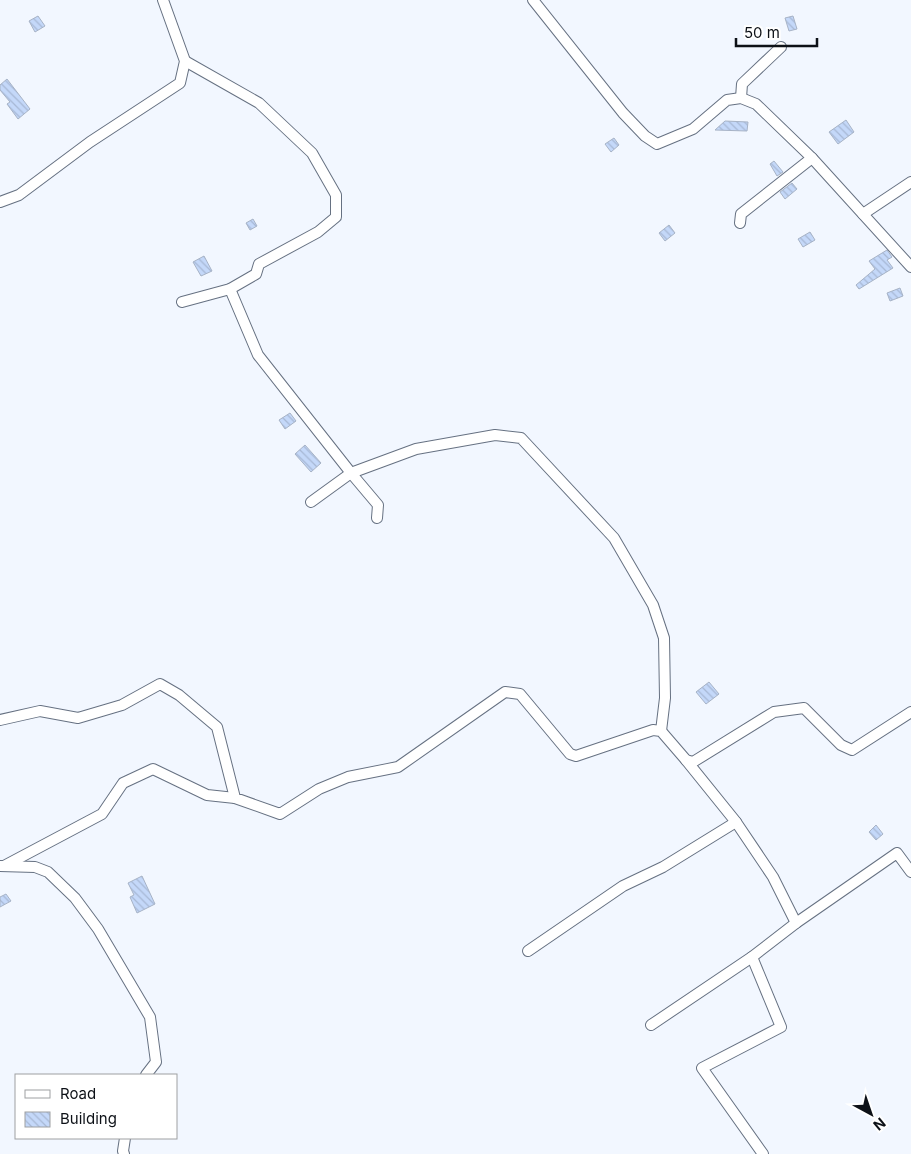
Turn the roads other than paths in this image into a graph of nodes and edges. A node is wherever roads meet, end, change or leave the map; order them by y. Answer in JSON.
{"nodes":[{"id":1,"x":163,"y":0,"type":"edge"},
{"id":2,"x":533,"y":0,"type":"edge"},
{"id":3,"x":781,"y":47,"type":"dead end"},
{"id":4,"x":185,"y":61,"type":"junction"},
{"id":5,"x":741,"y":98,"type":"junction"},
{"id":6,"x":812,"y":158,"type":"junction"},
{"id":7,"x":911,"y":182,"type":"edge"},
{"id":8,"x":0,"y":202,"type":"edge"},
{"id":9,"x":863,"y":214,"type":"junction"},
{"id":10,"x":740,"y":223,"type":"dead end"},
{"id":11,"x":911,"y":267,"type":"edge"},
{"id":12,"x":230,"y":289,"type":"junction"},
{"id":13,"x":182,"y":302,"type":"dead end"},
{"id":14,"x":351,"y":473,"type":"junction"},
{"id":15,"x":311,"y":502,"type":"dead end"},
{"id":16,"x":377,"y":518,"type":"dead end"},
{"id":17,"x":911,"y":712,"type":"edge"},
{"id":18,"x":0,"y":720,"type":"edge"},
{"id":19,"x":660,"y":731,"type":"junction"},
{"id":20,"x":686,"y":760,"type":"junction"},
{"id":21,"x":235,"y":798,"type":"junction"},
{"id":22,"x":736,"y":822,"type":"junction"},
{"id":23,"x":2,"y":866,"type":"edge"},
{"id":24,"x":911,"y":872,"type":"edge"},
{"id":25,"x":796,"y":923,"type":"junction"},
{"id":26,"x":528,"y":951,"type":"dead end"},
{"id":27,"x":752,"y":957,"type":"junction"},
{"id":28,"x":651,"y":1025,"type":"dead end"},
{"id":29,"x":147,"y":1074,"type":"edge"},
{"id":30,"x":125,"y":1139,"type":"edge"},
{"id":31,"x":124,"y":1154,"type":"edge"},
{"id":32,"x":762,"y":1154,"type":"edge"}],
"edges":[{"from":1,"to":4,"type":"street"},
{"from":2,"to":5,"type":"street"},
{"from":3,"to":5,"type":"street"},
{"from":4,"to":8,"type":"street"},
{"from":4,"to":12,"type":"street"},
{"from":5,"to":6,"type":"street"},
{"from":6,"to":9,"type":"street"},
{"from":6,"to":10,"type":"street"},
{"from":7,"to":9,"type":"street"},
{"from":9,"to":11,"type":"street"},
{"from":12,"to":13,"type":"street"},
{"from":12,"to":14,"type":"street"},
{"from":14,"to":15,"type":"street"},
{"from":14,"to":16,"type":"street"},
{"from":14,"to":19,"type":"street"},
{"from":17,"to":20,"type":"street"},
{"from":18,"to":21,"type":"street"},
{"from":19,"to":20,"type":"street"},
{"from":19,"to":21,"type":"street"},
{"from":20,"to":22,"type":"street"},
{"from":21,"to":23,"type":"street"},
{"from":22,"to":25,"type":"street"},
{"from":22,"to":26,"type":"street"},
{"from":23,"to":29,"type":"street"},
{"from":24,"to":25,"type":"street"},
{"from":25,"to":27,"type":"street"},
{"from":27,"to":28,"type":"street"},
{"from":27,"to":32,"type":"street"},
{"from":30,"to":31,"type":"street"}]}
